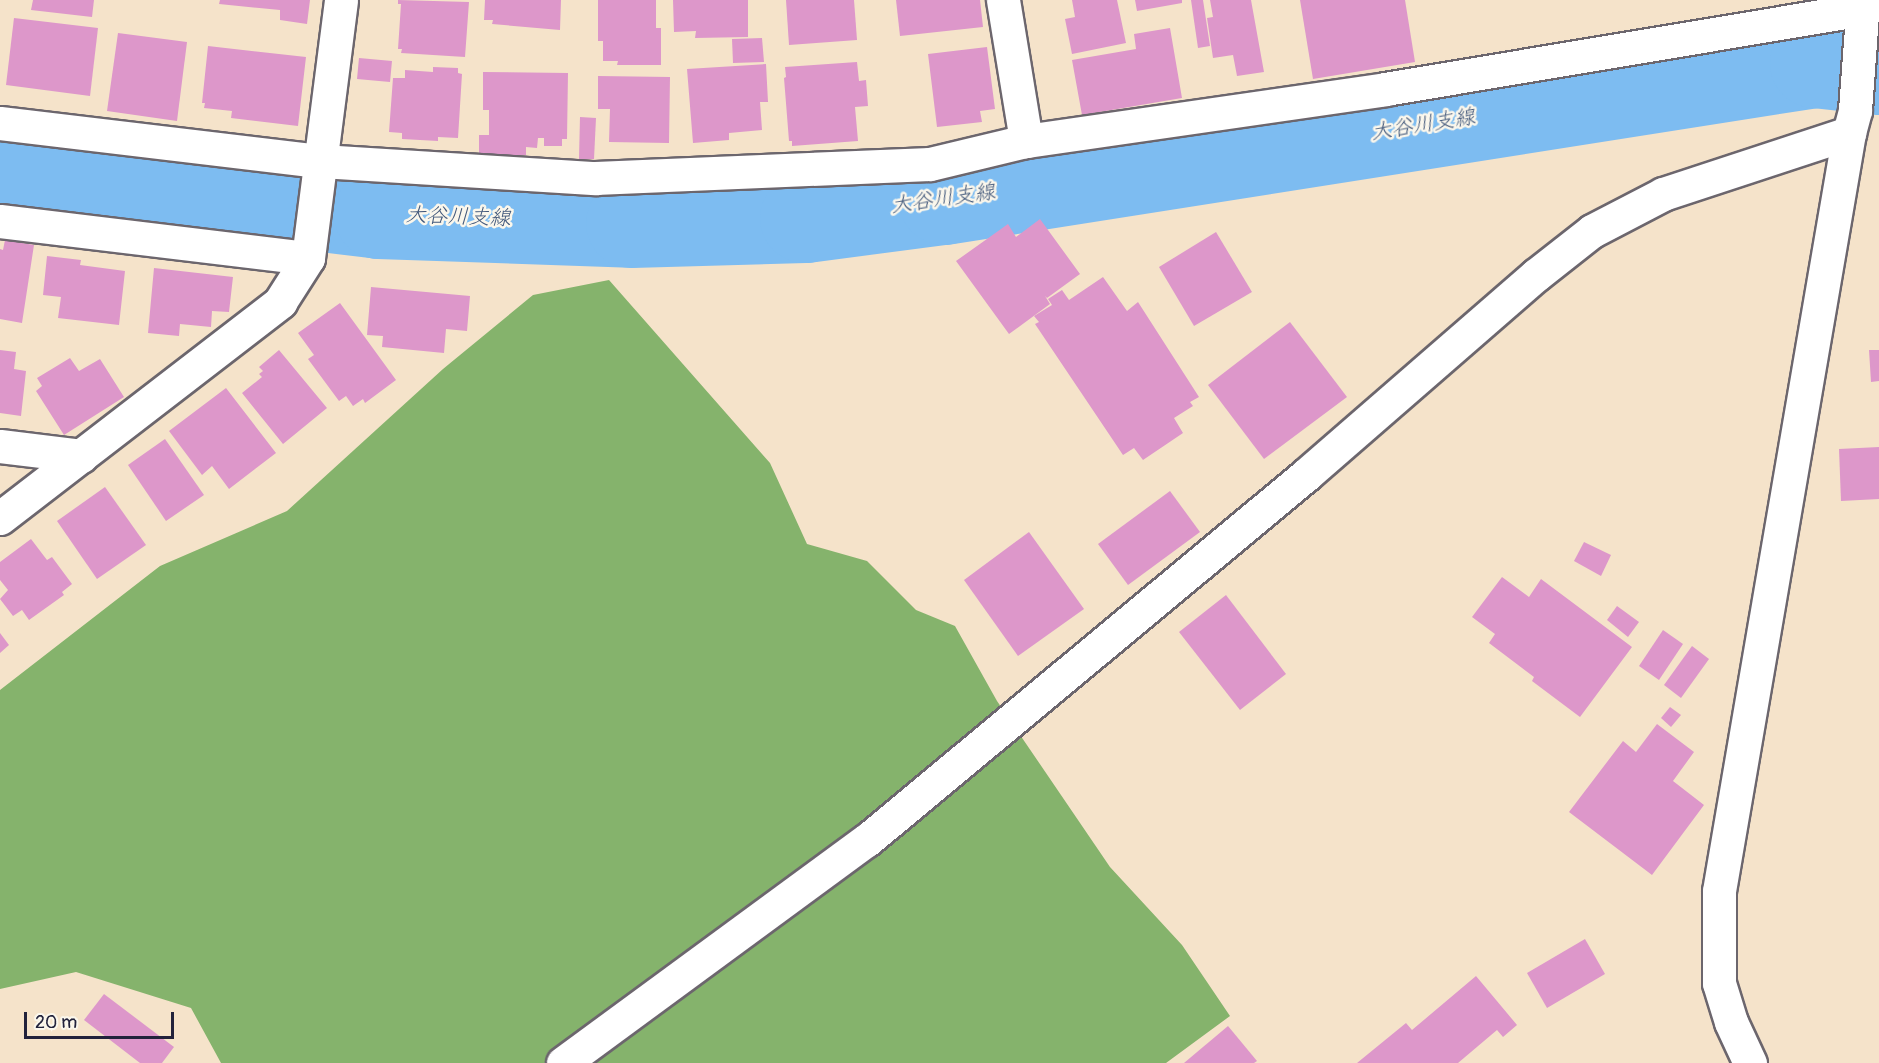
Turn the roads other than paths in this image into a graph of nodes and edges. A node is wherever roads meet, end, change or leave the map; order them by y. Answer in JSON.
{"nodes":[{"id":1,"x":341,"y":0,"type":"edge"},
{"id":2,"x":1003,"y":0,"type":"edge"},
{"id":3,"x":1862,"y":4,"type":"edge"},
{"id":4,"x":1852,"y":122,"type":"junction"},
{"id":5,"x":0,"y":123,"type":"edge"},
{"id":6,"x":1026,"y":141,"type":"junction"},
{"id":7,"x":319,"y":175,"type":"junction"},
{"id":8,"x":0,"y":221,"type":"edge"},
{"id":9,"x":309,"y":248,"type":"junction"},
{"id":10,"x":0,"y":446,"type":"edge"},
{"id":11,"x":81,"y":456,"type":"junction"},
{"id":12,"x":0,"y":518,"type":"edge"},
{"id":13,"x":563,"y":1063,"type":"edge"},
{"id":14,"x":1750,"y":1063,"type":"edge"}],
"edges":[{"from":1,"to":7,"type":"street"},
{"from":2,"to":6,"type":"street"},
{"from":3,"to":4,"type":"street"},
{"from":3,"to":6,"type":"street"},
{"from":4,"to":13,"type":"street"},
{"from":4,"to":14,"type":"street"},
{"from":5,"to":7,"type":"street"},
{"from":6,"to":7,"type":"street"},
{"from":7,"to":9,"type":"street"},
{"from":8,"to":9,"type":"street"},
{"from":9,"to":11,"type":"street"},
{"from":10,"to":11,"type":"street"},
{"from":11,"to":12,"type":"street"}]}
